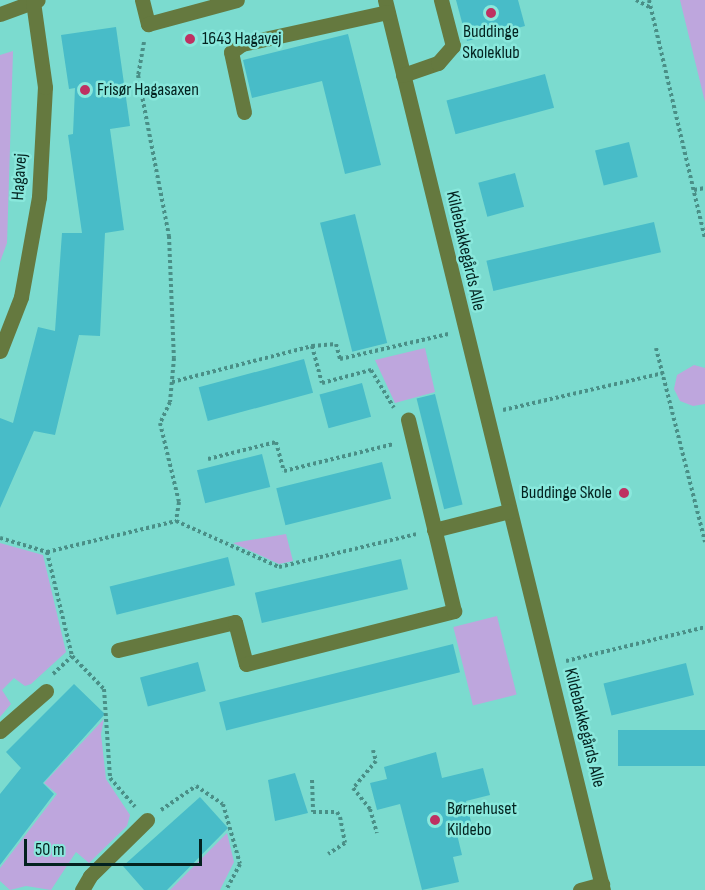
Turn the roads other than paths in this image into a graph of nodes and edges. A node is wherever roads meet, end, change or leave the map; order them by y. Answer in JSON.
{"nodes":[{"id":1,"x":142,"y":0,"type":"edge"},
{"id":2,"x":237,"y":0,"type":"edge"},
{"id":3,"x":441,"y":0,"type":"edge"},
{"id":4,"x":35,"y":1,"type":"edge"},
{"id":5,"x":386,"y":6,"type":"edge"},
{"id":6,"x":0,"y":14,"type":"edge"},
{"id":7,"x":403,"y":75,"type":"junction"},
{"id":8,"x":244,"y":112,"type":"dead end"},
{"id":9,"x":0,"y":351,"type":"edge"},
{"id":10,"x":408,"y":419,"type":"road end"},
{"id":11,"x":509,"y":511,"type":"junction"},
{"id":12,"x":434,"y":530,"type":"junction"},
{"id":13,"x":118,"y":650,"type":"dead end"},
{"id":14,"x":46,"y":690,"type":"road end"},
{"id":15,"x":0,"y":732,"type":"edge"},
{"id":16,"x":147,"y":820,"type":"road end"},
{"id":17,"x":603,"y":887,"type":"edge"},
{"id":18,"x":82,"y":890,"type":"edge"},
{"id":19,"x":580,"y":890,"type":"edge"}],
"edges":[{"from":1,"to":2,"type":"street"},
{"from":3,"to":7,"type":"street"},
{"from":4,"to":6,"type":"street","name":"Hagavej"},
{"from":4,"to":9,"type":"street","name":"Hagavej"},
{"from":5,"to":7,"type":"street","name":"Kildebakkegårds Alle"},
{"from":5,"to":8,"type":"street"},
{"from":7,"to":11,"type":"street","name":"Kildebakkegårds Alle"},
{"from":10,"to":12,"type":"street"},
{"from":11,"to":12,"type":"street"},
{"from":11,"to":17,"type":"street","name":"Kildebakkegårds Alle"},
{"from":12,"to":13,"type":"street"},
{"from":14,"to":15,"type":"street"},
{"from":16,"to":18,"type":"street"},
{"from":17,"to":19,"type":"street","name":"Kildebakkegårds Alle"}]}
